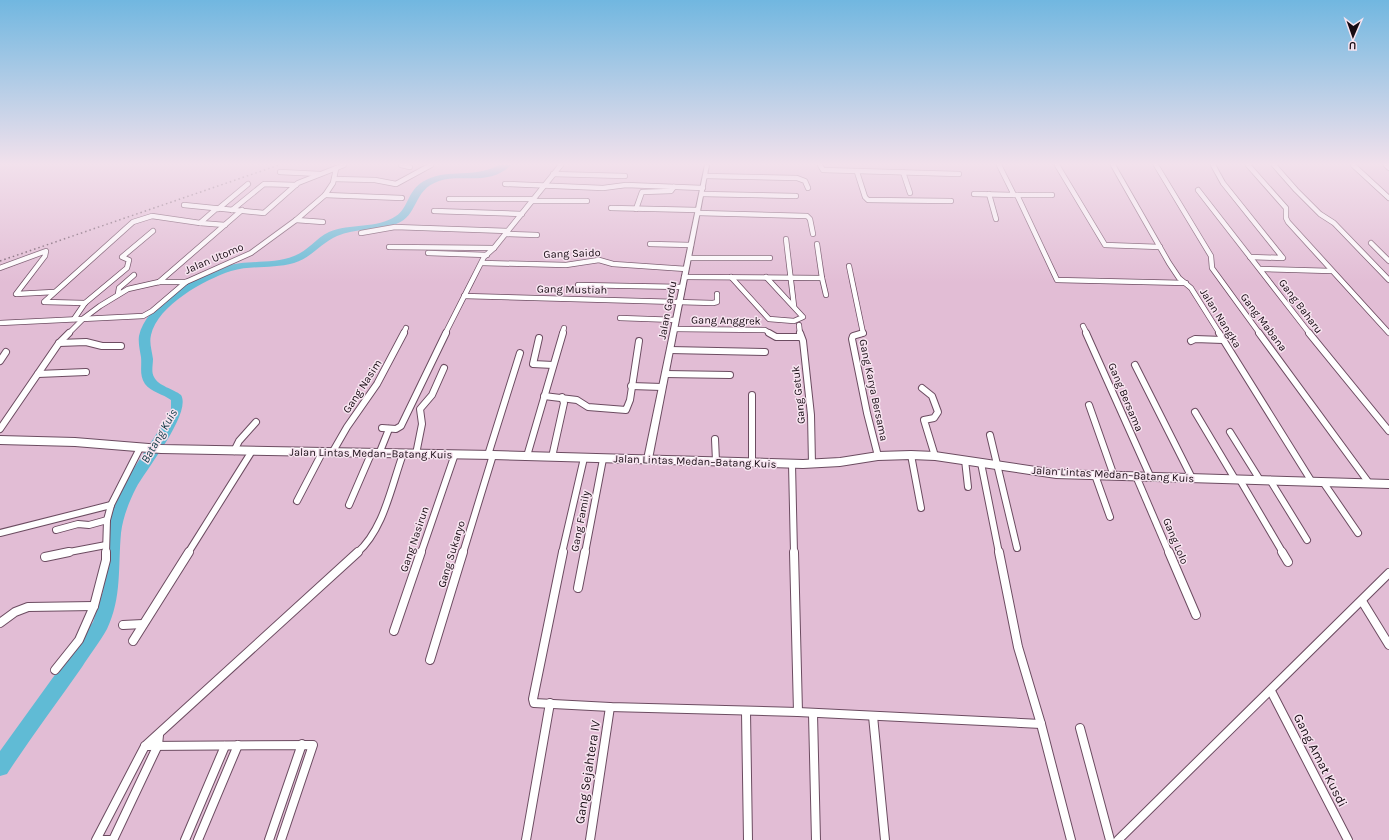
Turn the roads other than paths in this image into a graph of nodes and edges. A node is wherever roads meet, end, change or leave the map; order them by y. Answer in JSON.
{"nodes":[{"id":1,"x":223,"y":204,"type":"edge"},
{"id":2,"x":239,"y":204,"type":"edge"},
{"id":3,"x":275,"y":204,"type":"edge"},
{"id":4,"x":314,"y":204,"type":"edge"},
{"id":5,"x":530,"y":204,"type":"edge"},
{"id":6,"x":638,"y":204,"type":"edge"},
{"id":7,"x":700,"y":204,"type":"edge"},
{"id":8,"x":992,"y":204,"type":"edge"},
{"id":9,"x":1020,"y":204,"type":"edge"},
{"id":10,"x":1080,"y":204,"type":"edge"},
{"id":11,"x":1135,"y":204,"type":"edge"},
{"id":12,"x":1179,"y":204,"type":"edge"},
{"id":13,"x":1209,"y":204,"type":"edge"},
{"id":14,"x":1240,"y":204,"type":"edge"},
{"id":15,"x":1283,"y":204,"type":"edge"},
{"id":16,"x":1310,"y":204,"type":"edge"},
{"id":17,"x":184,"y":205,"type":"dead end"},
{"id":18,"x":610,"y":208,"type":"dead end"},
{"id":19,"x":217,"y":209,"type":"junction"},
{"id":20,"x":636,"y":209,"type":"junction"},
{"id":21,"x":232,"y":210,"type":"junction"},
{"id":22,"x":242,"y":210,"type":"junction"},
{"id":23,"x":434,"y":211,"type":"dead end"},
{"id":24,"x":698,"y":211,"type":"junction"},
{"id":25,"x":522,"y":214,"type":"junction"},
{"id":26,"x":996,"y":219,"type":"dead end"},
{"id":27,"x":296,"y":220,"type":"junction"},
{"id":28,"x":323,"y":222,"type":"dead end"},
{"id":29,"x":200,"y":223,"type":"junction"},
{"id":30,"x":225,"y":225,"type":"junction"},
{"id":31,"x":153,"y":231,"type":"dead end"},
{"id":32,"x":507,"y":232,"type":"junction"},
{"id":33,"x":361,"y":233,"type":"dead end"},
{"id":34,"x":813,"y":234,"type":"dead end"},
{"id":35,"x":537,"y":235,"type":"dead end"},
{"id":36,"x":786,"y":239,"type":"dead end"},
{"id":37,"x":1371,"y":243,"type":"dead end"},
{"id":38,"x":650,"y":244,"type":"dead end"},
{"id":39,"x":817,"y":244,"type":"dead end"},
{"id":40,"x":691,"y":245,"type":"junction"},
{"id":41,"x":389,"y":247,"type":"dead end"},
{"id":42,"x":1160,"y":247,"type":"junction"},
{"id":43,"x":494,"y":248,"type":"junction"},
{"id":44,"x":428,"y":253,"type":"dead end"},
{"id":45,"x":487,"y":255,"type":"junction"},
{"id":46,"x":1250,"y":257,"type":"junction"},
{"id":47,"x":689,"y":258,"type":"junction"},
{"id":48,"x":770,"y":258,"type":"dead end"},
{"id":49,"x":1389,"y":261,"type":"edge"},
{"id":50,"x":482,"y":263,"type":"junction"},
{"id":51,"x":849,"y":266,"type":"dead end"},
{"id":52,"x":0,"y":268,"type":"edge"},
{"id":53,"x":686,"y":269,"type":"junction"},
{"id":54,"x":1261,"y":269,"type":"junction"},
{"id":55,"x":1331,"y":270,"type":"junction"},
{"id":56,"x":134,"y":275,"type":"dead end"},
{"id":57,"x":684,"y":277,"type":"junction"},
{"id":58,"x":766,"y":277,"type":"junction"},
{"id":59,"x":731,"y":278,"type":"junction"},
{"id":60,"x":792,"y":278,"type":"junction"},
{"id":61,"x":822,"y":278,"type":"junction"},
{"id":62,"x":1389,"y":280,"type":"edge"},
{"id":63,"x":159,"y":282,"type":"junction"},
{"id":64,"x":186,"y":282,"type":"junction"},
{"id":65,"x":1186,"y":283,"type":"junction"},
{"id":66,"x":578,"y":284,"type":"dead end"},
{"id":67,"x":683,"y":287,"type":"junction"},
{"id":68,"x":54,"y":292,"type":"junction"},
{"id":69,"x":118,"y":294,"type":"junction"},
{"id":70,"x":717,"y":294,"type":"dead end"},
{"id":71,"x":826,"y":295,"type":"dead end"},
{"id":72,"x":464,"y":296,"type":"junction"},
{"id":73,"x":679,"y":302,"type":"junction"},
{"id":74,"x":85,"y":304,"type":"junction"},
{"id":75,"x":794,"y":306,"type":"junction"},
{"id":76,"x":74,"y":318,"type":"junction"},
{"id":77,"x":84,"y":318,"type":"junction"},
{"id":78,"x":620,"y":318,"type":"dead end"},
{"id":79,"x":676,"y":320,"type":"junction"},
{"id":80,"x":0,"y":323,"type":"edge"},
{"id":81,"x":799,"y":325,"type":"dead end"},
{"id":82,"x":1082,"y":326,"type":"dead end"},
{"id":83,"x":406,"y":328,"type":"dead end"},
{"id":84,"x":564,"y":328,"type":"dead end"},
{"id":85,"x":674,"y":329,"type":"junction"},
{"id":86,"x":1389,"y":334,"type":"edge"},
{"id":87,"x":538,"y":338,"type":"dead end"},
{"id":88,"x":800,"y":338,"type":"junction"},
{"id":89,"x":1223,"y":340,"type":"junction"},
{"id":90,"x":640,"y":341,"type":"dead end"},
{"id":91,"x":1191,"y":341,"type":"dead end"},
{"id":92,"x":59,"y":344,"type":"junction"},
{"id":93,"x":121,"y":346,"type":"dead end"},
{"id":94,"x":670,"y":350,"type":"junction"},
{"id":95,"x":6,"y":352,"type":"dead end"},
{"id":96,"x":765,"y":352,"type":"dead end"},
{"id":97,"x":520,"y":353,"type":"dead end"},
{"id":98,"x":0,"y":361,"type":"edge"},
{"id":99,"x":553,"y":365,"type":"junction"},
{"id":100,"x":1135,"y":365,"type":"dead end"},
{"id":101,"x":444,"y":368,"type":"dead end"},
{"id":102,"x":86,"y":372,"type":"dead end"},
{"id":103,"x":38,"y":374,"type":"junction"},
{"id":104,"x":665,"y":374,"type":"junction"},
{"id":105,"x":730,"y":375,"type":"dead end"},
{"id":106,"x":631,"y":386,"type":"junction"},
{"id":107,"x":662,"y":387,"type":"junction"},
{"id":108,"x":922,"y":388,"type":"dead end"},
{"id":109,"x":752,"y":395,"type":"dead end"},
{"id":110,"x":544,"y":396,"type":"junction"},
{"id":111,"x":562,"y":397,"type":"junction"},
{"id":112,"x":1089,"y":405,"type":"dead end"},
{"id":113,"x":1195,"y":412,"type":"dead end"},
{"id":114,"x":256,"y":422,"type":"dead end"},
{"id":115,"x":0,"y":429,"type":"edge"},
{"id":116,"x":1389,"y":431,"type":"edge"},
{"id":117,"x":1230,"y":432,"type":"dead end"},
{"id":118,"x":990,"y":435,"type":"dead end"},
{"id":119,"x":715,"y":439,"type":"dead end"},
{"id":120,"x":0,"y":440,"type":"edge"},
{"id":121,"x":144,"y":448,"type":"junction"},
{"id":122,"x":234,"y":451,"type":"junction"},
{"id":123,"x":252,"y":451,"type":"junction"},
{"id":124,"x":327,"y":453,"type":"junction"},
{"id":125,"x":375,"y":454,"type":"junction"},
{"id":126,"x":403,"y":454,"type":"junction"},
{"id":127,"x":416,"y":454,"type":"junction"},
{"id":128,"x":455,"y":454,"type":"junction"},
{"id":129,"x":491,"y":455,"type":"junction"},
{"id":130,"x":911,"y":455,"type":"junction"},
{"id":131,"x":527,"y":456,"type":"junction"},
{"id":132,"x":878,"y":456,"type":"junction"},
{"id":133,"x":935,"y":456,"type":"junction"},
{"id":134,"x":552,"y":457,"type":"junction"},
{"id":135,"x":584,"y":458,"type":"junction"},
{"id":136,"x":603,"y":458,"type":"junction"},
{"id":137,"x":648,"y":459,"type":"junction"},
{"id":138,"x":964,"y":460,"type":"junction"},
{"id":139,"x":716,"y":461,"type":"junction"},
{"id":140,"x":752,"y":462,"type":"junction"},
{"id":141,"x":981,"y":463,"type":"junction"},
{"id":142,"x":792,"y":464,"type":"junction"},
{"id":143,"x":812,"y":464,"type":"junction"},
{"id":144,"x":998,"y":466,"type":"junction"},
{"id":145,"x":1095,"y":475,"type":"junction"},
{"id":146,"x":1114,"y":476,"type":"junction"},
{"id":147,"x":1136,"y":476,"type":"junction"},
{"id":148,"x":1150,"y":476,"type":"junction"},
{"id":149,"x":1192,"y":478,"type":"junction"},
{"id":150,"x":1238,"y":479,"type":"junction"},
{"id":151,"x":1265,"y":480,"type":"junction"},
{"id":152,"x":1312,"y":482,"type":"junction"},
{"id":153,"x":1324,"y":482,"type":"junction"},
{"id":154,"x":1369,"y":483,"type":"junction"},
{"id":155,"x":1389,"y":484,"type":"edge"},
{"id":156,"x":968,"y":487,"type":"dead end"},
{"id":157,"x":297,"y":501,"type":"dead end"},
{"id":158,"x":111,"y":505,"type":"junction"},
{"id":159,"x":349,"y":505,"type":"dead end"},
{"id":160,"x":921,"y":508,"type":"dead end"},
{"id":161,"x":1110,"y":517,"type":"dead end"},
{"id":162,"x":107,"y":520,"type":"junction"},
{"id":163,"x":56,"y":530,"type":"dead end"},
{"id":164,"x":0,"y":533,"type":"edge"},
{"id":165,"x":1358,"y":533,"type":"dead end"},
{"id":166,"x":1307,"y":540,"type":"dead end"},
{"id":167,"x":106,"y":544,"type":"junction"},
{"id":168,"x":1017,"y":548,"type":"dead end"},
{"id":169,"x":45,"y":557,"type":"dead end"},
{"id":170,"x":1288,"y":562,"type":"dead end"},
{"id":171,"x":1388,"y":577,"type":"edge"},
{"id":172,"x":578,"y":588,"type":"dead end"},
{"id":173,"x":1362,"y":601,"type":"junction"},
{"id":174,"x":94,"y":606,"type":"junction"},
{"id":175,"x":1196,"y":615,"type":"dead end"},
{"id":176,"x":0,"y":623,"type":"edge"},
{"id":177,"x":142,"y":624,"type":"junction"},
{"id":178,"x":123,"y":625,"type":"dead end"},
{"id":179,"x":394,"y":631,"type":"dead end"},
{"id":180,"x":133,"y":641,"type":"dead end"},
{"id":181,"x":1389,"y":645,"type":"edge"},
{"id":182,"x":430,"y":660,"type":"dead end"},
{"id":183,"x":55,"y":670,"type":"dead end"},
{"id":184,"x":1271,"y":692,"type":"junction"},
{"id":185,"x":550,"y":703,"type":"junction"},
{"id":186,"x":610,"y":707,"type":"junction"},
{"id":187,"x":746,"y":712,"type":"junction"},
{"id":188,"x":798,"y":712,"type":"junction"},
{"id":189,"x":813,"y":714,"type":"junction"},
{"id":190,"x":873,"y":716,"type":"junction"},
{"id":191,"x":1041,"y":724,"type":"junction"},
{"id":192,"x":1080,"y":728,"type":"dead end"},
{"id":193,"x":159,"y":735,"type":"junction"},
{"id":194,"x":302,"y":744,"type":"junction"},
{"id":195,"x":158,"y":745,"type":"junction"},
{"id":196,"x":238,"y":745,"type":"junction"},
{"id":197,"x":145,"y":746,"type":"junction"},
{"id":198,"x":225,"y":746,"type":"junction"},
{"id":199,"x":282,"y":837,"type":"edge"},
{"id":200,"x":270,"y":838,"type":"edge"},
{"id":201,"x":185,"y":839,"type":"edge"},
{"id":202,"x":199,"y":839,"type":"edge"},
{"id":203,"x":96,"y":840,"type":"edge"},
{"id":204,"x":113,"y":840,"type":"edge"},
{"id":205,"x":526,"y":840,"type":"edge"},
{"id":206,"x":590,"y":840,"type":"edge"},
{"id":207,"x":748,"y":840,"type":"edge"},
{"id":208,"x":816,"y":840,"type":"edge"},
{"id":209,"x":885,"y":840,"type":"edge"},
{"id":210,"x":1071,"y":840,"type":"edge"},
{"id":211,"x":1110,"y":840,"type":"edge"},
{"id":212,"x":1118,"y":840,"type":"edge"},
{"id":213,"x":1348,"y":840,"type":"edge"}],
"edges":[{"from":1,"to":19,"type":"street"},
{"from":2,"to":21,"type":"street"},
{"from":3,"to":22,"type":"street"},
{"from":4,"to":27,"type":"street","name":"Jalan Utomo"},
{"from":5,"to":25,"type":"street"},
{"from":6,"to":20,"type":"street"},
{"from":7,"to":24,"type":"street","name":"Jalan Gardu"},
{"from":8,"to":26,"type":"street"},
{"from":9,"to":65,"type":"street"},
{"from":10,"to":42,"type":"street"},
{"from":11,"to":42,"type":"street","name":"Jalan Nangka"},
{"from":12,"to":154,"type":"street","name":"Gang Mabana"},
{"from":13,"to":46,"type":"street","name":"Gang Baharu"},
{"from":14,"to":46,"type":"street"},
{"from":15,"to":55,"type":"street"},
{"from":16,"to":62,"type":"street"},
{"from":17,"to":19,"type":"street"},
{"from":18,"to":20,"type":"street"},
{"from":19,"to":21,"type":"street"},
{"from":19,"to":29,"type":"street"},
{"from":20,"to":24,"type":"street"},
{"from":21,"to":22,"type":"street"},
{"from":22,"to":30,"type":"street"},
{"from":23,"to":25,"type":"street"},
{"from":24,"to":34,"type":"street"},
{"from":24,"to":40,"type":"street","name":"Jalan Gardu"},
{"from":25,"to":32,"type":"street"},
{"from":27,"to":28,"type":"street"},
{"from":27,"to":64,"type":"street","name":"Jalan Utomo"},
{"from":29,"to":30,"type":"street"},
{"from":29,"to":68,"type":"street"},
{"from":30,"to":63,"type":"street"},
{"from":31,"to":74,"type":"street"},
{"from":32,"to":33,"type":"street"},
{"from":32,"to":35,"type":"street"},
{"from":32,"to":43,"type":"street"},
{"from":36,"to":60,"type":"street"},
{"from":37,"to":49,"type":"street"},
{"from":38,"to":40,"type":"street"},
{"from":39,"to":61,"type":"street"},
{"from":40,"to":47,"type":"street","name":"Jalan Gardu"},
{"from":41,"to":43,"type":"street"},
{"from":42,"to":65,"type":"street","name":"Jalan Nangka"},
{"from":43,"to":45,"type":"street"},
{"from":44,"to":45,"type":"street"},
{"from":45,"to":50,"type":"street"},
{"from":46,"to":54,"type":"street","name":"Gang Baharu"},
{"from":47,"to":48,"type":"street"},
{"from":47,"to":53,"type":"street","name":"Jalan Gardu"},
{"from":50,"to":53,"type":"street","name":"Gang Saido"},
{"from":50,"to":72,"type":"street"},
{"from":51,"to":132,"type":"street","name":"Gang Karya Bersama"},
{"from":52,"to":68,"type":"street"},
{"from":53,"to":57,"type":"street","name":"Jalan Gardu"},
{"from":54,"to":55,"type":"street"},
{"from":54,"to":116,"type":"street","name":"Gang Baharu"},
{"from":55,"to":86,"type":"street"},
{"from":56,"to":69,"type":"street"},
{"from":57,"to":59,"type":"street"},
{"from":57,"to":67,"type":"street","name":"Jalan Gardu"},
{"from":58,"to":59,"type":"street"},
{"from":58,"to":60,"type":"street"},
{"from":58,"to":75,"type":"street"},
{"from":59,"to":75,"type":"street"},
{"from":60,"to":61,"type":"street"},
{"from":60,"to":75,"type":"street"},
{"from":61,"to":71,"type":"street"},
{"from":63,"to":64,"type":"street","name":"Jalan Utomo"},
{"from":63,"to":69,"type":"street","name":"Jalan Utomo"},
{"from":64,"to":77,"type":"street"},
{"from":65,"to":89,"type":"street","name":"Jalan Nangka"},
{"from":66,"to":67,"type":"street"},
{"from":67,"to":73,"type":"street","name":"Jalan Gardu"},
{"from":68,"to":74,"type":"street"},
{"from":69,"to":77,"type":"street","name":"Jalan Utomo"},
{"from":70,"to":73,"type":"street","name":"Gang Mustiah"},
{"from":72,"to":73,"type":"street","name":"Gang Mustiah"},
{"from":72,"to":125,"type":"street"},
{"from":73,"to":79,"type":"street","name":"Jalan Gardu"},
{"from":74,"to":76,"type":"street"},
{"from":76,"to":77,"type":"street"},
{"from":76,"to":80,"type":"street"},
{"from":77,"to":92,"type":"street","name":"Jalan Utomo"},
{"from":78,"to":79,"type":"street"},
{"from":79,"to":85,"type":"street","name":"Jalan Gardu"},
{"from":81,"to":88,"type":"street","name":"Gang Getuk"},
{"from":82,"to":148,"type":"street","name":"Gang Bersama"},
{"from":83,"to":124,"type":"street","name":"Gang Nasim"},
{"from":84,"to":99,"type":"street"},
{"from":85,"to":88,"type":"street","name":"Gang Anggrek"},
{"from":85,"to":94,"type":"street","name":"Jalan Gardu"},
{"from":87,"to":99,"type":"street"},
{"from":88,"to":143,"type":"street","name":"Gang Getuk"},
{"from":89,"to":91,"type":"street"},
{"from":89,"to":152,"type":"street","name":"Jalan Nangka"},
{"from":90,"to":106,"type":"street"},
{"from":92,"to":93,"type":"street"},
{"from":92,"to":103,"type":"street","name":"Jalan Utomo"},
{"from":94,"to":96,"type":"street"},
{"from":94,"to":104,"type":"street","name":"Jalan Gardu"},
{"from":95,"to":98,"type":"street"},
{"from":97,"to":129,"type":"street","name":"Gang Sukaryo"},
{"from":99,"to":110,"type":"street"},
{"from":100,"to":149,"type":"street"},
{"from":101,"to":127,"type":"street"},
{"from":102,"to":103,"type":"street"},
{"from":103,"to":115,"type":"street","name":"Jalan Utomo"},
{"from":104,"to":105,"type":"street"},
{"from":104,"to":107,"type":"street","name":"Jalan Gardu"},
{"from":106,"to":107,"type":"street"},
{"from":106,"to":111,"type":"street"},
{"from":107,"to":137,"type":"street","name":"Jalan Gardu"},
{"from":108,"to":133,"type":"street"},
{"from":109,"to":140,"type":"street"},
{"from":110,"to":111,"type":"street"},
{"from":110,"to":131,"type":"street"},
{"from":111,"to":134,"type":"street"},
{"from":112,"to":146,"type":"street"},
{"from":113,"to":150,"type":"street"},
{"from":114,"to":122,"type":"street"},
{"from":117,"to":151,"type":"street"},
{"from":118,"to":144,"type":"street"},
{"from":119,"to":139,"type":"street"},
{"from":120,"to":121,"type":"highway","name":"Jalan Lintas Medan–Batang Kuis"},
{"from":121,"to":122,"type":"highway","name":"Jalan Lintas Medan–Batang Kuis"},
{"from":121,"to":158,"type":"street"},
{"from":122,"to":123,"type":"highway","name":"Jalan Lintas Medan–Batang Kuis"},
{"from":123,"to":124,"type":"highway","name":"Jalan Lintas Medan–Batang Kuis"},
{"from":123,"to":177,"type":"street"},
{"from":124,"to":125,"type":"highway","name":"Jalan Lintas Medan–Batang Kuis"},
{"from":124,"to":157,"type":"street","name":"Gang Nasim"},
{"from":125,"to":126,"type":"highway","name":"Jalan Lintas Medan–Batang Kuis"},
{"from":125,"to":159,"type":"street"},
{"from":126,"to":127,"type":"highway","name":"Jalan Lintas Medan–Batang Kuis"},
{"from":126,"to":193,"type":"street"},
{"from":127,"to":128,"type":"highway","name":"Jalan Lintas Medan–Batang Kuis"},
{"from":128,"to":129,"type":"highway","name":"Jalan Lintas Medan–Batang Kuis"},
{"from":128,"to":179,"type":"street","name":"Gang Nasirun"},
{"from":129,"to":131,"type":"highway","name":"Jalan Lintas Medan–Batang Kuis"},
{"from":129,"to":182,"type":"street","name":"Gang Sukaryo"},
{"from":130,"to":132,"type":"highway","name":"Jalan Lintas Medan–Batang Kuis"},
{"from":130,"to":133,"type":"highway","name":"Jalan Lintas Medan–Batang Kuis"},
{"from":130,"to":160,"type":"street"},
{"from":131,"to":134,"type":"highway","name":"Jalan Lintas Medan–Batang Kuis"},
{"from":132,"to":143,"type":"highway","name":"Jalan Lintas Medan–Batang Kuis"},
{"from":133,"to":138,"type":"highway","name":"Jalan Lintas Medan–Batang Kuis"},
{"from":134,"to":135,"type":"highway","name":"Jalan Lintas Medan–Batang Kuis"},
{"from":135,"to":136,"type":"highway","name":"Jalan Lintas Medan–Batang Kuis"},
{"from":135,"to":185,"type":"street"},
{"from":136,"to":137,"type":"highway","name":"Jalan Lintas Medan–Batang Kuis"},
{"from":136,"to":172,"type":"street","name":"Gang Family"},
{"from":137,"to":139,"type":"highway","name":"Jalan Lintas Medan–Batang Kuis"},
{"from":138,"to":141,"type":"highway","name":"Jalan Lintas Medan–Batang Kuis"},
{"from":138,"to":156,"type":"street"},
{"from":139,"to":140,"type":"highway","name":"Jalan Lintas Medan–Batang Kuis"},
{"from":140,"to":142,"type":"highway","name":"Jalan Lintas Medan–Batang Kuis"},
{"from":141,"to":144,"type":"highway","name":"Jalan Lintas Medan–Batang Kuis"},
{"from":141,"to":191,"type":"street"},
{"from":142,"to":143,"type":"highway","name":"Jalan Lintas Medan–Batang Kuis"},
{"from":142,"to":188,"type":"street"},
{"from":144,"to":145,"type":"highway","name":"Jalan Lintas Medan–Batang Kuis"},
{"from":144,"to":168,"type":"street"},
{"from":145,"to":146,"type":"highway","name":"Jalan Lintas Medan–Batang Kuis"},
{"from":145,"to":161,"type":"street"},
{"from":146,"to":147,"type":"highway","name":"Jalan Lintas Medan–Batang Kuis"},
{"from":147,"to":148,"type":"highway","name":"Jalan Lintas Medan–Batang Kuis"},
{"from":147,"to":175,"type":"street","name":"Gang Lolo"},
{"from":148,"to":149,"type":"highway","name":"Jalan Lintas Medan–Batang Kuis"},
{"from":149,"to":150,"type":"highway","name":"Jalan Lintas Medan–Batang Kuis"},
{"from":150,"to":151,"type":"highway","name":"Jalan Lintas Medan–Batang Kuis"},
{"from":150,"to":170,"type":"street"},
{"from":151,"to":152,"type":"highway","name":"Jalan Lintas Medan–Batang Kuis"},
{"from":151,"to":166,"type":"street"},
{"from":152,"to":153,"type":"highway","name":"Jalan Lintas Medan–Batang Kuis"},
{"from":153,"to":154,"type":"highway","name":"Jalan Lintas Medan–Batang Kuis"},
{"from":153,"to":165,"type":"street"},
{"from":154,"to":155,"type":"highway","name":"Jalan Lintas Medan–Batang Kuis"},
{"from":158,"to":162,"type":"street"},
{"from":158,"to":164,"type":"street"},
{"from":162,"to":163,"type":"street"},
{"from":162,"to":167,"type":"street"},
{"from":167,"to":169,"type":"street"},
{"from":167,"to":174,"type":"street"},
{"from":171,"to":173,"type":"street"},
{"from":173,"to":181,"type":"street"},
{"from":173,"to":184,"type":"street"},
{"from":174,"to":176,"type":"street"},
{"from":174,"to":183,"type":"street"},
{"from":177,"to":178,"type":"street"},
{"from":177,"to":180,"type":"street"},
{"from":184,"to":212,"type":"street"},
{"from":184,"to":213,"type":"street","name":"Gang Amat Kusdi"},
{"from":185,"to":186,"type":"street"},
{"from":185,"to":205,"type":"street"},
{"from":186,"to":187,"type":"street"},
{"from":186,"to":206,"type":"street","name":"Gang Sejahtera IV"},
{"from":187,"to":188,"type":"street"},
{"from":187,"to":207,"type":"street"},
{"from":188,"to":189,"type":"street"},
{"from":189,"to":190,"type":"street"},
{"from":189,"to":208,"type":"street"},
{"from":190,"to":191,"type":"street"},
{"from":190,"to":209,"type":"street"},
{"from":191,"to":210,"type":"street"},
{"from":192,"to":211,"type":"street"},
{"from":193,"to":195,"type":"street"},
{"from":193,"to":197,"type":"street"},
{"from":194,"to":196,"type":"street"},
{"from":194,"to":199,"type":"street"},
{"from":194,"to":200,"type":"street"},
{"from":195,"to":197,"type":"street"},
{"from":195,"to":198,"type":"street"},
{"from":195,"to":204,"type":"street"},
{"from":196,"to":198,"type":"street"},
{"from":196,"to":202,"type":"street"},
{"from":197,"to":203,"type":"street"},
{"from":198,"to":201,"type":"street"},
{"from":199,"to":200,"type":"street"},
{"from":201,"to":202,"type":"street"},
{"from":203,"to":204,"type":"street"}]}
